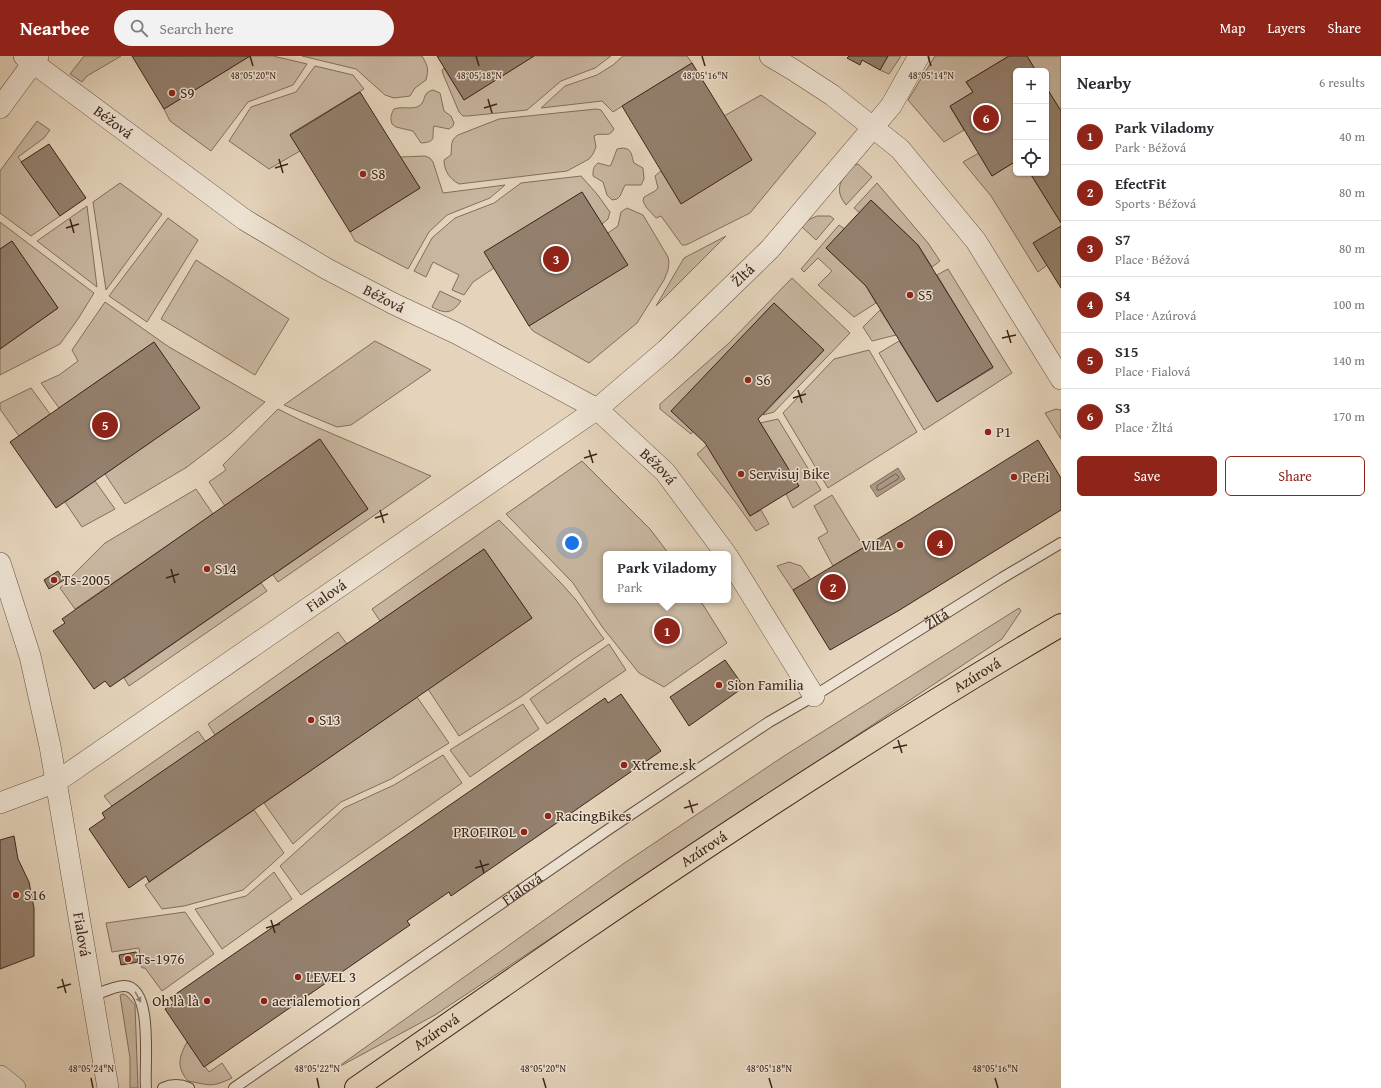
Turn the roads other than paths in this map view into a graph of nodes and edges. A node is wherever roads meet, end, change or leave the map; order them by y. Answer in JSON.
{"nodes":[{"id":1,"x":770,"y":56,"type":"edge"},
{"id":2,"x":919,"y":56,"type":"edge"},
{"id":3,"x":32,"y":58,"type":"edge"},
{"id":4,"x":0,"y":108,"type":"edge"},
{"id":5,"x":873,"y":127,"type":"junction"},
{"id":6,"x":1061,"y":379,"type":"edge"},
{"id":7,"x":597,"y":409,"type":"junction"},
{"id":8,"x":1061,"y":543,"type":"edge"},
{"id":9,"x":724,"y":551,"type":"edge"},
{"id":10,"x":731,"y":562,"type":"edge"},
{"id":11,"x":0,"y":563,"type":"edge"},
{"id":12,"x":1061,"y":625,"type":"edge"},
{"id":13,"x":814,"y":696,"type":"junction"},
{"id":14,"x":56,"y":782,"type":"junction"},
{"id":15,"x":0,"y":804,"type":"edge"},
{"id":16,"x":92,"y":996,"type":"junction"},
{"id":17,"x":0,"y":1076,"type":"edge"},
{"id":18,"x":15,"y":1088,"type":"edge"},
{"id":19,"x":108,"y":1088,"type":"edge"},
{"id":20,"x":146,"y":1088,"type":"edge"},
{"id":21,"x":163,"y":1088,"type":"edge"},
{"id":22,"x":189,"y":1088,"type":"edge"},
{"id":23,"x":234,"y":1088,"type":"edge"},
{"id":24,"x":356,"y":1088,"type":"edge"}],
"edges":[{"from":1,"to":5,"type":"street"},
{"from":2,"to":5,"type":"street","name":"Žltá"},
{"from":3,"to":4,"type":"street"},
{"from":3,"to":7,"type":"street","name":"Béžová"},
{"from":5,"to":6,"type":"street"},
{"from":5,"to":7,"type":"street","name":"Žltá"},
{"from":7,"to":9,"type":"street","name":"Béžová"},
{"from":7,"to":14,"type":"street","name":"Fialová"},
{"from":8,"to":13,"type":"lane","name":"Žltá"},
{"from":10,"to":13,"type":"street"},
{"from":11,"to":14,"type":"street","name":"Fialová"},
{"from":12,"to":24,"type":"main road","name":"Azúrová"},
{"from":13,"to":23,"type":"lane","name":"Fialová"},
{"from":14,"to":15,"type":"street"},
{"from":14,"to":16,"type":"street","name":"Fialová"},
{"from":16,"to":19,"type":"street","name":"Fialová"},
{"from":16,"to":20,"type":"lane","one_way":true},
{"from":17,"to":18,"type":"street"},
{"from":21,"to":22,"type":"lane"}]}
